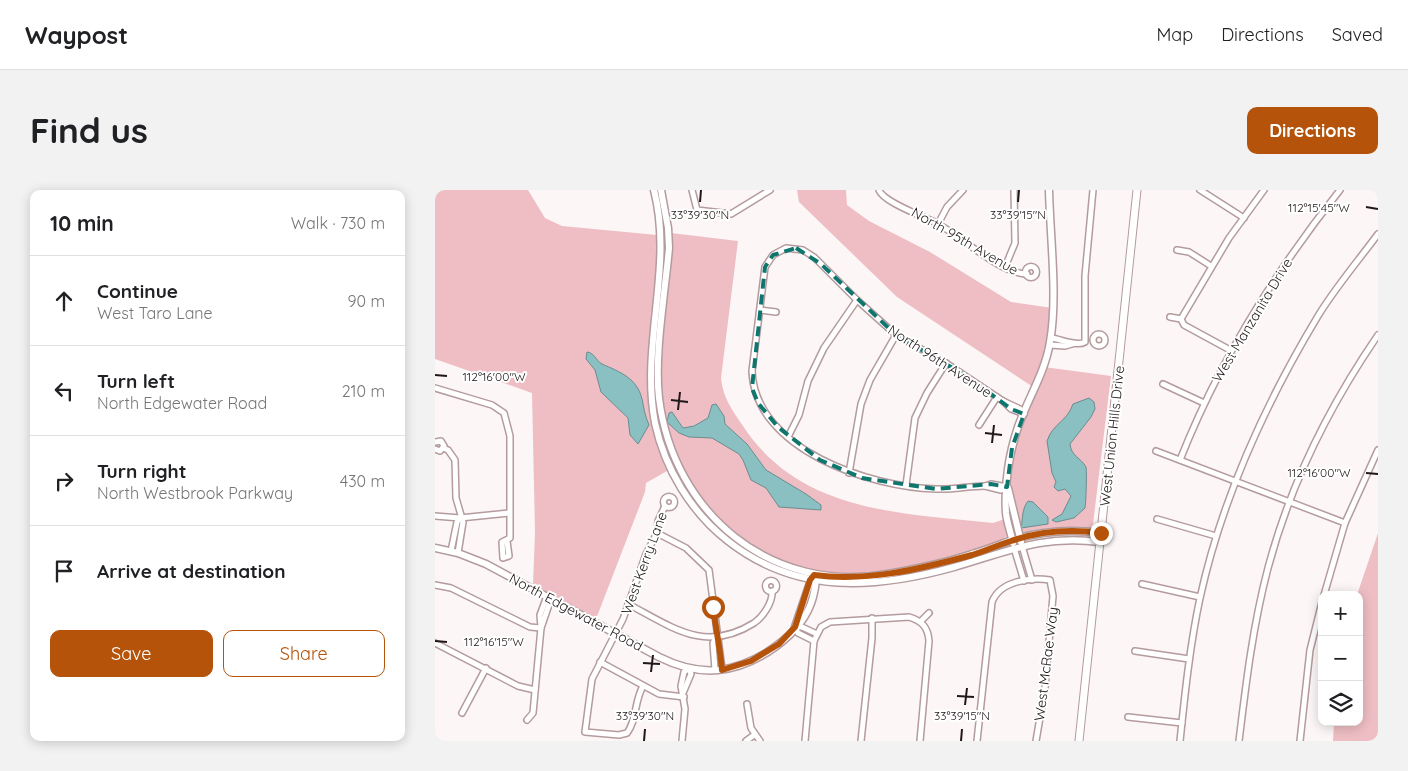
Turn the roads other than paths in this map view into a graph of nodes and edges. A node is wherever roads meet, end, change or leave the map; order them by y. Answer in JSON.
{"nodes":[{"id":1,"x":654,"y":190,"type":"edge"},
{"id":2,"x":661,"y":190,"type":"edge"},
{"id":3,"x":692,"y":190,"type":"edge"},
{"id":4,"x":770,"y":190,"type":"edge"},
{"id":5,"x":879,"y":190,"type":"edge"},
{"id":6,"x":963,"y":190,"type":"edge"},
{"id":7,"x":1014,"y":190,"type":"edge"},
{"id":8,"x":1049,"y":190,"type":"edge"},
{"id":9,"x":1093,"y":190,"type":"edge"},
{"id":10,"x":1137,"y":190,"type":"edge"},
{"id":11,"x":1200,"y":190,"type":"edge"},
{"id":12,"x":1264,"y":190,"type":"edge"},
{"id":13,"x":1340,"y":190,"type":"edge"},
{"id":14,"x":1244,"y":218,"type":"junction"},
{"id":15,"x":938,"y":224,"type":"junction"},
{"id":16,"x":668,"y":228,"type":"junction"},
{"id":17,"x":661,"y":229,"type":"junction"},
{"id":18,"x":1378,"y":234,"type":"edge"},
{"id":19,"x":1177,"y":250,"type":"dead end"},
{"id":20,"x":1211,"y":266,"type":"junction"},
{"id":21,"x":1005,"y":268,"type":"junction"},
{"id":22,"x":663,"y":274,"type":"junction"},
{"id":23,"x":1027,"y":274,"type":"dead end"},
{"id":24,"x":857,"y":300,"type":"junction"},
{"id":25,"x":760,"y":310,"type":"junction"},
{"id":26,"x":776,"y":312,"type":"dead end"},
{"id":27,"x":1169,"y":317,"type":"dead end"},
{"id":28,"x":1181,"y":319,"type":"junction"},
{"id":29,"x":896,"y":335,"type":"junction"},
{"id":30,"x":1378,"y":335,"type":"edge"},
{"id":31,"x":1093,"y":340,"type":"dead end"},
{"id":32,"x":1050,"y":341,"type":"junction"},
{"id":33,"x":1085,"y":341,"type":"junction"},
{"id":34,"x":1230,"y":350,"type":"junction"},
{"id":35,"x":946,"y":363,"type":"junction"},
{"id":36,"x":1163,"y":384,"type":"dead end"},
{"id":37,"x":435,"y":388,"type":"edge"},
{"id":38,"x":997,"y":397,"type":"junction"},
{"id":39,"x":1204,"y":403,"type":"junction"},
{"id":40,"x":1024,"y":414,"type":"junction"},
{"id":41,"x":979,"y":425,"type":"dead end"},
{"id":42,"x":788,"y":437,"type":"junction"},
{"id":43,"x":435,"y":442,"type":"edge"},
{"id":44,"x":443,"y":448,"type":"junction"},
{"id":45,"x":435,"y":449,"type":"edge"},
{"id":46,"x":1378,"y":450,"type":"edge"},
{"id":47,"x":1156,"y":451,"type":"dead end"},
{"id":48,"x":1180,"y":460,"type":"junction"},
{"id":49,"x":849,"y":473,"type":"junction"},
{"id":50,"x":1235,"y":480,"type":"junction"},
{"id":51,"x":906,"y":485,"type":"junction"},
{"id":52,"x":1007,"y":487,"type":"junction"},
{"id":53,"x":1291,"y":502,"type":"junction"},
{"id":54,"x":665,"y":506,"type":"dead end"},
{"id":55,"x":509,"y":513,"type":"junction"},
{"id":56,"x":435,"y":516,"type":"edge"},
{"id":57,"x":461,"y":518,"type":"junction"},
{"id":58,"x":1157,"y":519,"type":"dead end"},
{"id":59,"x":1345,"y":523,"type":"junction"},
{"id":60,"x":657,"y":533,"type":"junction"},
{"id":61,"x":1101,"y":533,"type":"junction"},
{"id":62,"x":1216,"y":536,"type":"junction"},
{"id":63,"x":1020,"y":538,"type":"junction"},
{"id":64,"x":1012,"y":540,"type":"junction"},
{"id":65,"x":507,"y":541,"type":"dead end"},
{"id":66,"x":1100,"y":542,"type":"junction"},
{"id":67,"x":1022,"y":546,"type":"junction"},
{"id":68,"x":435,"y":548,"type":"edge"},
{"id":69,"x":1014,"y":548,"type":"junction"},
{"id":70,"x":455,"y":552,"type":"junction"},
{"id":71,"x":814,"y":579,"type":"junction"},
{"id":72,"x":1032,"y":580,"type":"junction"},
{"id":73,"x":1024,"y":581,"type":"junction"},
{"id":74,"x":1142,"y":584,"type":"dead end"},
{"id":75,"x":435,"y":585,"type":"edge"},
{"id":76,"x":772,"y":591,"type":"dead end"},
{"id":77,"x":1324,"y":591,"type":"edge"},
{"id":78,"x":549,"y":597,"type":"junction"},
{"id":79,"x":1200,"y":597,"type":"junction"},
{"id":80,"x":628,"y":604,"type":"junction"},
{"id":81,"x":929,"y":613,"type":"dead end"},
{"id":82,"x":872,"y":618,"type":"junction"},
{"id":83,"x":1318,"y":618,"type":"edge"},
{"id":84,"x":921,"y":621,"type":"junction"},
{"id":85,"x":795,"y":627,"type":"junction"},
{"id":86,"x":541,"y":628,"type":"junction"},
{"id":87,"x":616,"y":634,"type":"junction"},
{"id":88,"x":817,"y":634,"type":"junction"},
{"id":89,"x":716,"y":637,"type":"junction"},
{"id":90,"x":814,"y":641,"type":"junction"},
{"id":91,"x":435,"y":643,"type":"edge"},
{"id":92,"x":1135,"y":651,"type":"dead end"},
{"id":93,"x":1189,"y":659,"type":"junction"},
{"id":94,"x":600,"y":662,"type":"junction"},
{"id":95,"x":486,"y":668,"type":"junction"},
{"id":96,"x":689,"y":668,"type":"junction"},
{"id":97,"x":718,"y":670,"type":"junction"},
{"id":98,"x":643,"y":686,"type":"junction"},
{"id":99,"x":535,"y":690,"type":"junction"},
{"id":100,"x":684,"y":695,"type":"junction"},
{"id":101,"x":747,"y":704,"type":"dead end"},
{"id":102,"x":462,"y":713,"type":"dead end"},
{"id":103,"x":1128,"y":717,"type":"dead end"},
{"id":104,"x":527,"y":720,"type":"dead end"},
{"id":105,"x":1182,"y":723,"type":"junction"},
{"id":106,"x":755,"y":735,"type":"junction"},
{"id":107,"x":682,"y":741,"type":"edge"},
{"id":108,"x":746,"y":741,"type":"edge"},
{"id":109,"x":760,"y":741,"type":"edge"},
{"id":110,"x":805,"y":741,"type":"edge"},
{"id":111,"x":861,"y":741,"type":"edge"},
{"id":112,"x":920,"y":741,"type":"edge"},
{"id":113,"x":977,"y":741,"type":"edge"},
{"id":114,"x":1036,"y":741,"type":"edge"},
{"id":115,"x":1079,"y":741,"type":"edge"},
{"id":116,"x":1180,"y":741,"type":"edge"},
{"id":117,"x":1239,"y":741,"type":"edge"},
{"id":118,"x":1300,"y":741,"type":"edge"}],
"edges":[{"from":1,"to":17,"type":"street"},
{"from":2,"to":16,"type":"street"},
{"from":3,"to":4,"type":"street"},
{"from":5,"to":15,"type":"street","name":"North 95th Avenue"},
{"from":6,"to":15,"type":"street"},
{"from":7,"to":21,"type":"street"},
{"from":8,"to":32,"type":"street"},
{"from":9,"to":33,"type":"street"},
{"from":10,"to":61,"type":"main road","name":"West Union Hills Drive"},
{"from":11,"to":14,"type":"street"},
{"from":12,"to":14,"type":"street"},
{"from":13,"to":34,"type":"street","name":"West Manzanita Drive"},
{"from":14,"to":20,"type":"street"},
{"from":15,"to":21,"type":"street","name":"North 95th Avenue"},
{"from":16,"to":17,"type":"street"},
{"from":16,"to":22,"type":"street"},
{"from":17,"to":22,"type":"street"},
{"from":18,"to":50,"type":"street"},
{"from":19,"to":20,"type":"street"},
{"from":20,"to":28,"type":"street"},
{"from":21,"to":23,"type":"street","name":"North 95th Avenue"},
{"from":22,"to":71,"type":"street"},
{"from":24,"to":25,"type":"street","name":"North 96th Avenue"},
{"from":24,"to":29,"type":"street","name":"North 96th Avenue"},
{"from":24,"to":42,"type":"street"},
{"from":25,"to":26,"type":"street"},
{"from":25,"to":42,"type":"street"},
{"from":27,"to":28,"type":"street"},
{"from":28,"to":34,"type":"street"},
{"from":29,"to":35,"type":"street","name":"North 96th Avenue"},
{"from":29,"to":49,"type":"street"},
{"from":30,"to":53,"type":"street"},
{"from":31,"to":33,"type":"street"},
{"from":32,"to":33,"type":"street"},
{"from":32,"to":40,"type":"street"},
{"from":34,"to":39,"type":"street","name":"West Manzanita Drive"},
{"from":35,"to":38,"type":"street","name":"North 96th Avenue"},
{"from":35,"to":51,"type":"street"},
{"from":36,"to":39,"type":"street"},
{"from":37,"to":55,"type":"street"},
{"from":38,"to":40,"type":"street","name":"North 96th Avenue"},
{"from":38,"to":41,"type":"street"},
{"from":39,"to":48,"type":"street","name":"West Manzanita Drive"},
{"from":40,"to":52,"type":"street"},
{"from":42,"to":49,"type":"street"},
{"from":43,"to":44,"type":"street"},
{"from":44,"to":45,"type":"street"},
{"from":44,"to":57,"type":"street"},
{"from":46,"to":59,"type":"street"},
{"from":47,"to":48,"type":"street"},
{"from":48,"to":50,"type":"street"},
{"from":49,"to":51,"type":"street"},
{"from":50,"to":53,"type":"street"},
{"from":50,"to":62,"type":"street"},
{"from":51,"to":52,"type":"street"},
{"from":52,"to":63,"type":"street"},
{"from":52,"to":64,"type":"street"},
{"from":53,"to":59,"type":"street"},
{"from":53,"to":117,"type":"street"},
{"from":54,"to":60,"type":"street","name":"West Kerry Lane"},
{"from":55,"to":57,"type":"street"},
{"from":55,"to":65,"type":"street"},
{"from":56,"to":57,"type":"street"},
{"from":57,"to":70,"type":"street"},
{"from":58,"to":62,"type":"street"},
{"from":59,"to":77,"type":"street"},
{"from":60,"to":80,"type":"street","name":"West Kerry Lane"},
{"from":60,"to":89,"type":"street"},
{"from":61,"to":63,"type":"street"},
{"from":61,"to":66,"type":"main road","name":"West Union Hills Drive"},
{"from":62,"to":79,"type":"street"},
{"from":63,"to":64,"type":"street"},
{"from":63,"to":67,"type":"street"},
{"from":64,"to":69,"type":"street"},
{"from":64,"to":71,"type":"street"},
{"from":66,"to":67,"type":"street"},
{"from":66,"to":115,"type":"main road","name":"West Union Hills Drive"},
{"from":67,"to":69,"type":"street"},
{"from":67,"to":72,"type":"street"},
{"from":68,"to":70,"type":"street","name":"North Edgewater Road"},
{"from":69,"to":71,"type":"street"},
{"from":69,"to":73,"type":"street"},
{"from":70,"to":78,"type":"street","name":"North Edgewater Road"},
{"from":71,"to":85,"type":"street"},
{"from":72,"to":73,"type":"street"},
{"from":72,"to":114,"type":"street","name":"West McRae Way"},
{"from":73,"to":113,"type":"street"},
{"from":74,"to":79,"type":"street"},
{"from":75,"to":86,"type":"street"},
{"from":76,"to":89,"type":"street"},
{"from":78,"to":86,"type":"street"},
{"from":78,"to":87,"type":"street","name":"North Edgewater Road"},
{"from":79,"to":93,"type":"street"},
{"from":80,"to":87,"type":"street","name":"West Kerry Lane"},
{"from":80,"to":89,"type":"street"},
{"from":81,"to":84,"type":"street"},
{"from":82,"to":84,"type":"street"},
{"from":82,"to":88,"type":"street"},
{"from":82,"to":111,"type":"street"},
{"from":83,"to":118,"type":"street"},
{"from":84,"to":112,"type":"street"},
{"from":85,"to":88,"type":"street"},
{"from":85,"to":90,"type":"street"},
{"from":85,"to":97,"type":"street","name":"North Edgewater Road"},
{"from":86,"to":99,"type":"street"},
{"from":87,"to":94,"type":"street","name":"West Kerry Lane"},
{"from":87,"to":96,"type":"street","name":"North Edgewater Road"},
{"from":88,"to":90,"type":"street"},
{"from":89,"to":97,"type":"street"},
{"from":90,"to":110,"type":"street"},
{"from":91,"to":95,"type":"street"},
{"from":92,"to":93,"type":"street"},
{"from":93,"to":105,"type":"street"},
{"from":94,"to":98,"type":"street"},
{"from":94,"to":98,"type":"street","name":"West Kerry Lane"},
{"from":95,"to":99,"type":"street"},
{"from":95,"to":102,"type":"street"},
{"from":96,"to":97,"type":"street","name":"North Edgewater Road"},
{"from":96,"to":100,"type":"street"},
{"from":98,"to":100,"type":"street"},
{"from":99,"to":104,"type":"street"},
{"from":100,"to":107,"type":"street"},
{"from":101,"to":106,"type":"street"},
{"from":103,"to":105,"type":"street"},
{"from":105,"to":116,"type":"street"},
{"from":106,"to":108,"type":"street"},
{"from":106,"to":109,"type":"street"}]}
